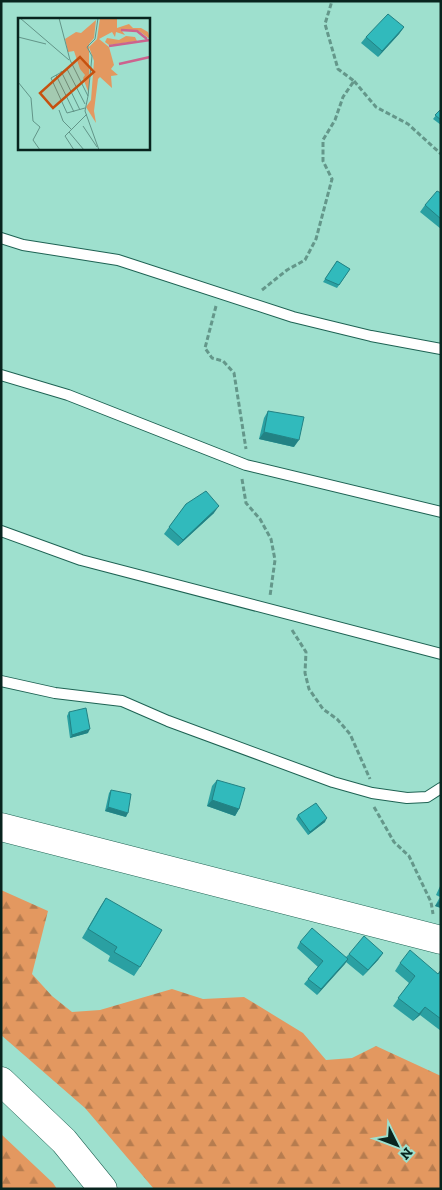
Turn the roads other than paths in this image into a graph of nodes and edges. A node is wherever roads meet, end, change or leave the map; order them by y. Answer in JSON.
{"nodes":[{"id":1,"x":1,"y":238,"type":"edge"},
{"id":2,"x":441,"y":349,"type":"edge"},
{"id":3,"x":1,"y":375,"type":"edge"},
{"id":4,"x":441,"y":512,"type":"edge"},
{"id":5,"x":1,"y":531,"type":"edge"},
{"id":6,"x":441,"y":654,"type":"edge"},
{"id":7,"x":1,"y":681,"type":"edge"},
{"id":8,"x":441,"y":788,"type":"edge"},
{"id":9,"x":1,"y":827,"type":"edge"},
{"id":10,"x":441,"y":940,"type":"edge"},
{"id":11,"x":1,"y":1080,"type":"edge"},
{"id":12,"x":104,"y":1189,"type":"edge"}],
"edges":[{"from":1,"to":2,"type":"lane"},
{"from":3,"to":4,"type":"lane"},
{"from":5,"to":6,"type":"lane"},
{"from":7,"to":8,"type":"lane"},
{"from":9,"to":10,"type":"main road"},
{"from":11,"to":12,"type":"main road"}]}
